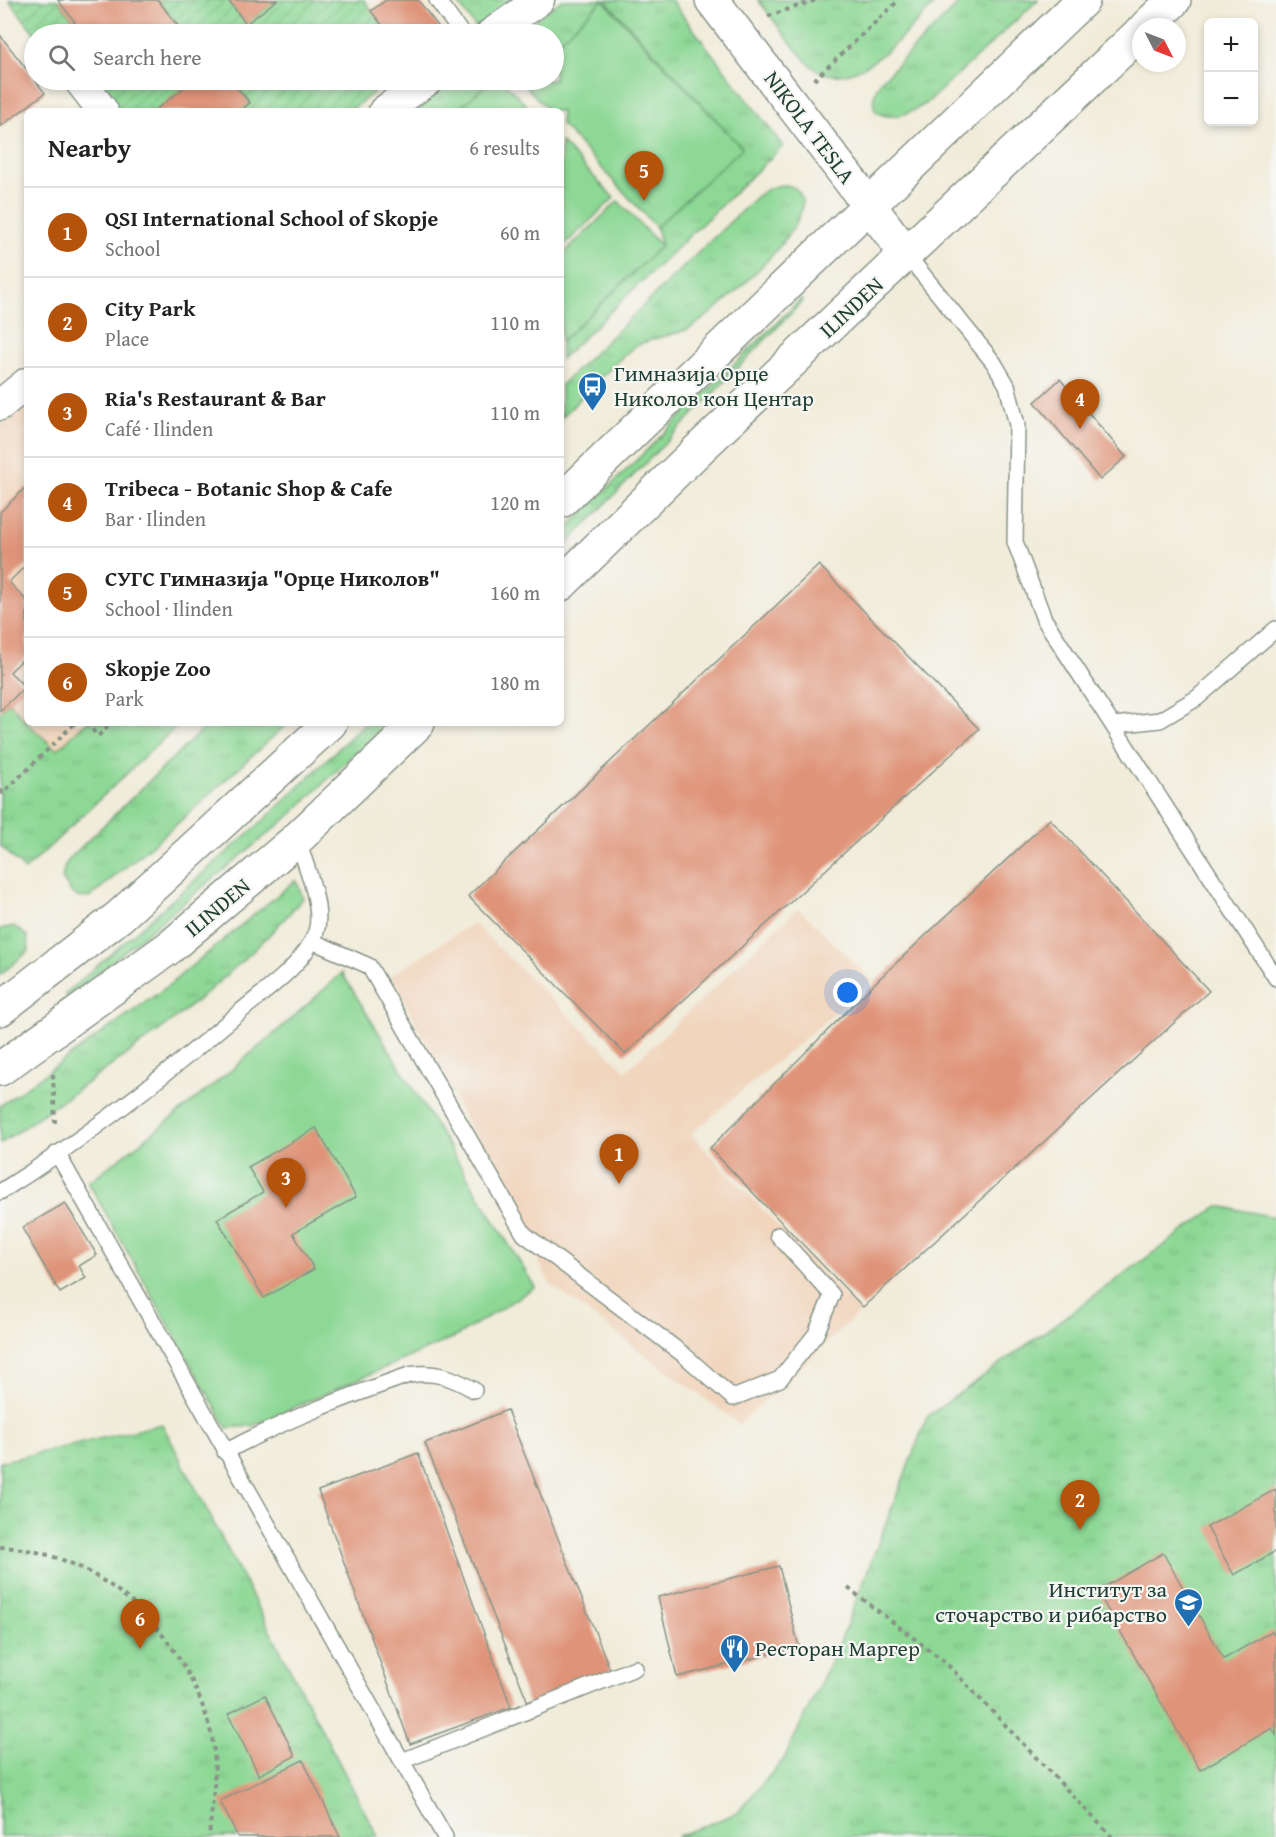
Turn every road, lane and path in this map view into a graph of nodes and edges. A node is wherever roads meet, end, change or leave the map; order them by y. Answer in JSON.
{"nodes":[{"id":1,"x":437,"y":0,"type":"edge"},
{"id":2,"x":539,"y":0,"type":"edge"},
{"id":3,"x":712,"y":0,"type":"edge"},
{"id":4,"x":816,"y":0,"type":"edge"},
{"id":5,"x":899,"y":0,"type":"edge"},
{"id":6,"x":1083,"y":0,"type":"edge"},
{"id":7,"x":1174,"y":0,"type":"edge"},
{"id":8,"x":763,"y":18,"type":"dead end"},
{"id":9,"x":1155,"y":18,"type":"edge"},
{"id":10,"x":455,"y":24,"type":"edge"},
{"id":11,"x":505,"y":24,"type":"edge"},
{"id":12,"x":1132,"y":41,"type":"edge"},
{"id":13,"x":814,"y":81,"type":"dead end"},
{"id":14,"x":87,"y":90,"type":"edge"},
{"id":15,"x":414,"y":90,"type":"edge"},
{"id":16,"x":101,"y":108,"type":"edge"},
{"id":17,"x":388,"y":108,"type":"edge"},
{"id":18,"x":869,"y":205,"type":"junction"},
{"id":19,"x":907,"y":255,"type":"junction"},
{"id":20,"x":24,"y":385,"type":"edge"},
{"id":21,"x":0,"y":405,"type":"edge"},
{"id":22,"x":564,"y":498,"type":"edge"},
{"id":23,"x":564,"y":581,"type":"edge"},
{"id":24,"x":1276,"y":628,"type":"edge"},
{"id":25,"x":1114,"y":725,"type":"junction"},
{"id":26,"x":72,"y":726,"type":"edge"},
{"id":27,"x":89,"y":726,"type":"edge"},
{"id":28,"x":109,"y":726,"type":"edge"},
{"id":29,"x":327,"y":726,"type":"edge"},
{"id":30,"x":415,"y":726,"type":"edge"},
{"id":31,"x":0,"y":790,"type":"edge"},
{"id":32,"x":297,"y":839,"type":"junction"},
{"id":33,"x":312,"y":941,"type":"junction"},
{"id":34,"x":1274,"y":972,"type":"edge"},
{"id":35,"x":0,"y":1009,"type":"edge"},
{"id":36,"x":50,"y":1034,"type":"junction"},
{"id":37,"x":0,"y":1069,"type":"edge"},
{"id":38,"x":57,"y":1153,"type":"junction"},
{"id":39,"x":0,"y":1192,"type":"edge"},
{"id":40,"x":778,"y":1235,"type":"dead end"},
{"id":41,"x":474,"y":1390,"type":"dead end"},
{"id":42,"x":225,"y":1452,"type":"junction"},
{"id":43,"x":0,"y":1547,"type":"edge"},
{"id":44,"x":848,"y":1588,"type":"dead end"},
{"id":45,"x":635,"y":1668,"type":"dead end"},
{"id":46,"x":402,"y":1761,"type":"junction"},
{"id":47,"x":209,"y":1837,"type":"edge"},
{"id":48,"x":445,"y":1837,"type":"edge"},
{"id":49,"x":1112,"y":1837,"type":"edge"}],
"edges":[{"from":1,"to":10,"type":"lane"},
{"from":2,"to":11,"type":"street"},
{"from":3,"to":18,"type":"street","name":"NIKOLA TESLA"},
{"from":4,"to":8,"type":"path"},
{"from":5,"to":13,"type":"path"},
{"from":6,"to":18,"type":"street"},
{"from":7,"to":9,"type":"street"},
{"from":12,"to":19,"type":"street","name":"ILINDEN"},
{"from":14,"to":16,"type":"street"},
{"from":15,"to":17,"type":"street"},
{"from":18,"to":19,"type":"street","name":"NIKOLA TESLA"},
{"from":18,"to":22,"type":"street"},
{"from":19,"to":23,"type":"street","name":"ILINDEN"},
{"from":19,"to":25,"type":"lane"},
{"from":20,"to":21,"type":"street"},
{"from":24,"to":25,"type":"lane"},
{"from":25,"to":34,"type":"lane"},
{"from":26,"to":31,"type":"path"},
{"from":27,"to":28,"type":"path"},
{"from":29,"to":35,"type":"street"},
{"from":30,"to":32,"type":"street","name":"ILINDEN"},
{"from":32,"to":33,"type":"lane"},
{"from":32,"to":36,"type":"street","name":"ILINDEN"},
{"from":33,"to":38,"type":"lane"},
{"from":33,"to":40,"type":"lane"},
{"from":36,"to":37,"type":"street","name":"ILINDEN"},
{"from":36,"to":38,"type":"path"},
{"from":38,"to":39,"type":"lane"},
{"from":38,"to":42,"type":"lane"},
{"from":41,"to":42,"type":"lane"},
{"from":42,"to":46,"type":"lane"},
{"from":43,"to":47,"type":"path"},
{"from":44,"to":49,"type":"path"},
{"from":45,"to":46,"type":"lane"},
{"from":46,"to":48,"type":"lane"}]}
